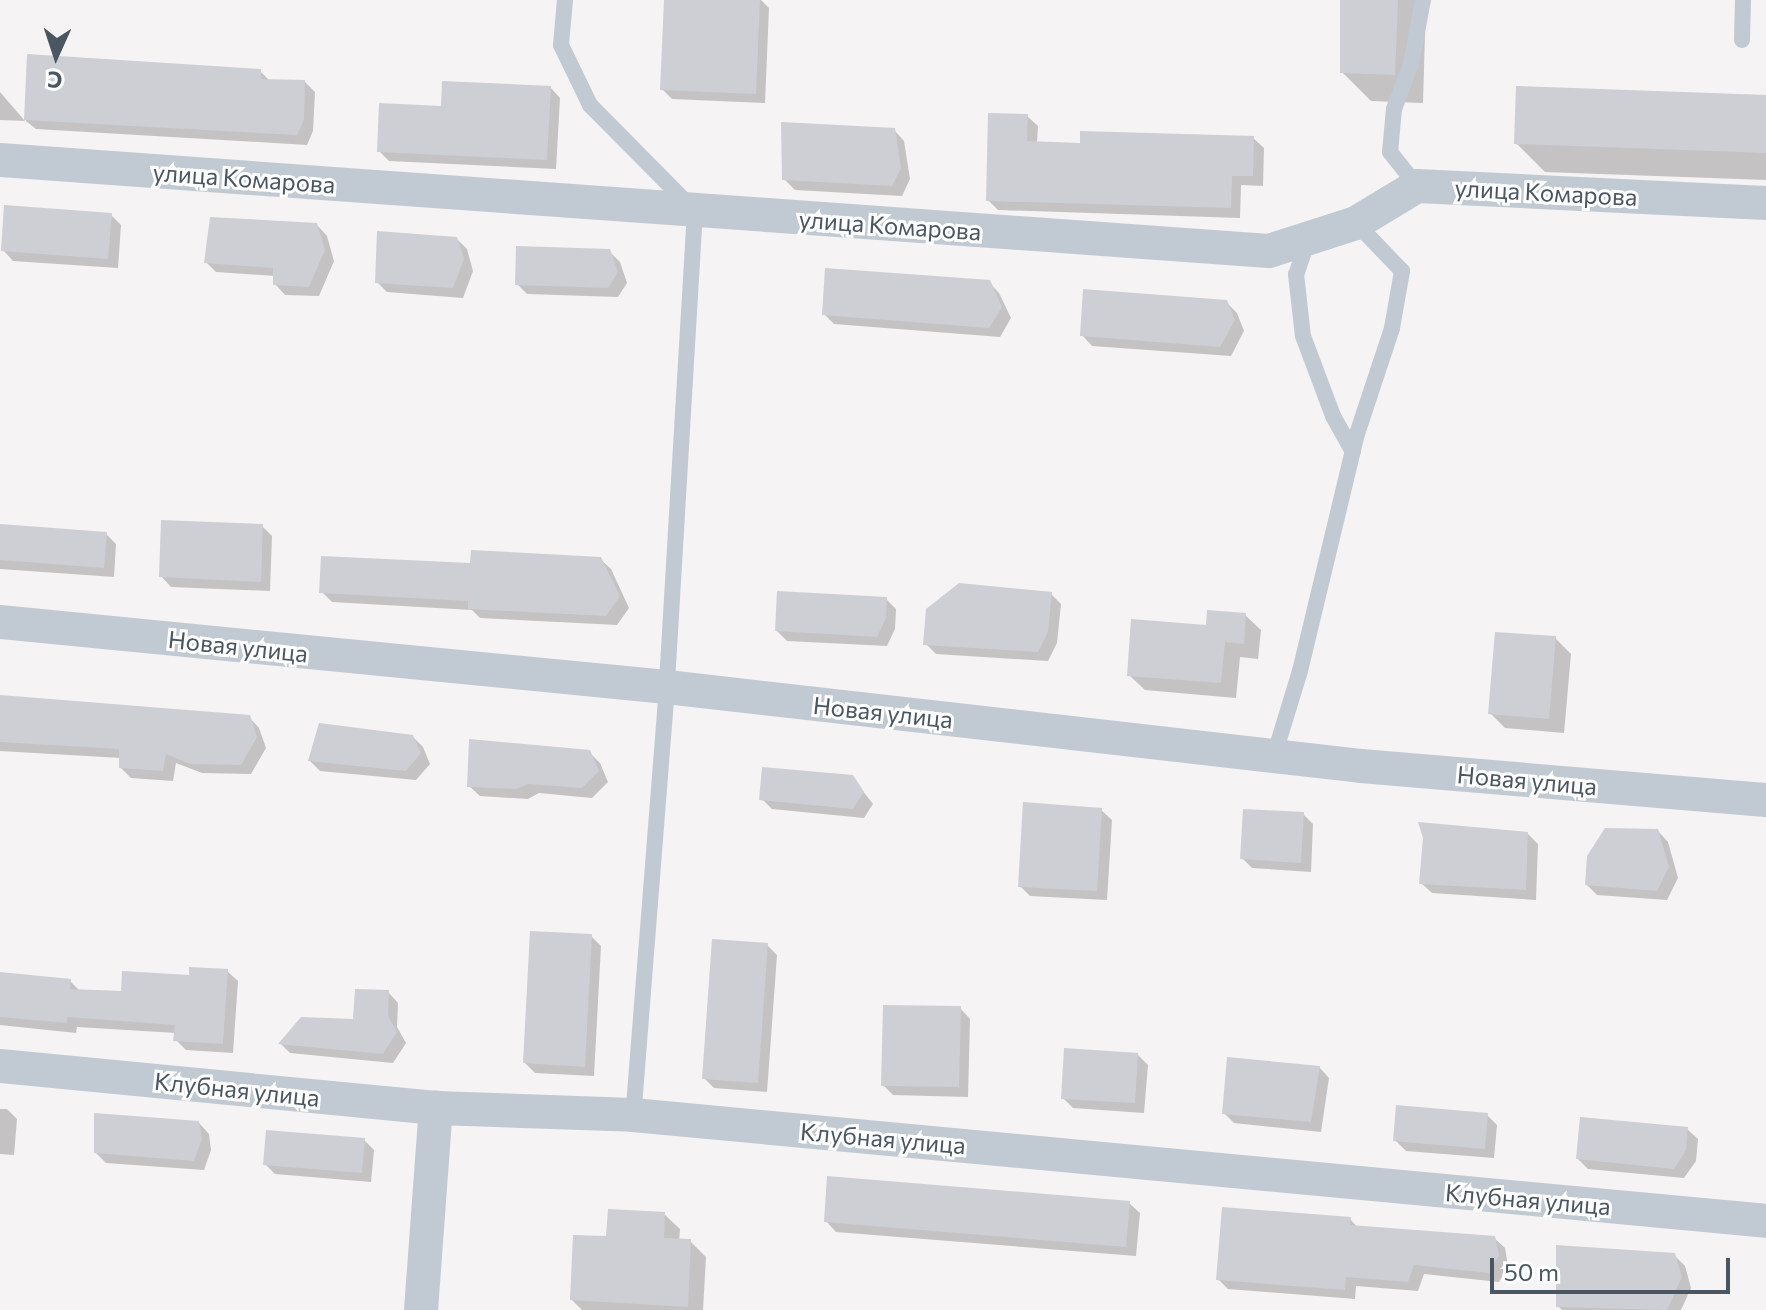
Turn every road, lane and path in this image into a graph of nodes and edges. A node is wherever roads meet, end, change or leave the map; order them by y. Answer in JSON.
{"nodes":[{"id":1,"x":565,"y":0,"type":"edge"},
{"id":2,"x":1423,"y":0,"type":"edge"},
{"id":3,"x":1743,"y":0,"type":"edge"},
{"id":4,"x":1742,"y":40,"type":"dead end"},
{"id":5,"x":0,"y":160,"type":"edge"},
{"id":6,"x":1417,"y":186,"type":"junction"},
{"id":7,"x":1766,"y":203,"type":"edge"},
{"id":8,"x":695,"y":211,"type":"junction"},
{"id":9,"x":1356,"y":223,"type":"junction"},
{"id":10,"x":1308,"y":240,"type":"junction"},
{"id":11,"x":1353,"y":452,"type":"junction"},
{"id":12,"x":0,"y":622,"type":"edge"},
{"id":13,"x":667,"y":687,"type":"junction"},
{"id":14,"x":1274,"y":756,"type":"junction"},
{"id":15,"x":1766,"y":800,"type":"edge"},
{"id":16,"x":0,"y":1066,"type":"edge"},
{"id":17,"x":436,"y":1108,"type":"junction"},
{"id":18,"x":633,"y":1115,"type":"junction"},
{"id":19,"x":1766,"y":1221,"type":"edge"},
{"id":20,"x":421,"y":1310,"type":"edge"}],
"edges":[{"from":1,"to":8,"type":"lane"},
{"from":2,"to":6,"type":"lane"},
{"from":3,"to":4,"type":"lane"},
{"from":5,"to":8,"type":"street","name":"улица Комарова"},
{"from":6,"to":7,"type":"street","name":"улица Комарова"},
{"from":6,"to":9,"type":"street","name":"улица Комарова"},
{"from":8,"to":10,"type":"street","name":"улица Комарова"},
{"from":8,"to":13,"type":"lane"},
{"from":9,"to":10,"type":"street","name":"улица Комарова"},
{"from":9,"to":11,"type":"lane"},
{"from":10,"to":11,"type":"lane"},
{"from":11,"to":14,"type":"lane"},
{"from":12,"to":13,"type":"street","name":"Новая улица"},
{"from":13,"to":14,"type":"street","name":"Новая улица"},
{"from":13,"to":18,"type":"lane"},
{"from":14,"to":15,"type":"street","name":"Новая улица"},
{"from":16,"to":17,"type":"street","name":"Клубная улица"},
{"from":17,"to":18,"type":"street","name":"Клубная улица"},
{"from":17,"to":20,"type":"street"},
{"from":18,"to":19,"type":"street","name":"Клубная улица"}]}
